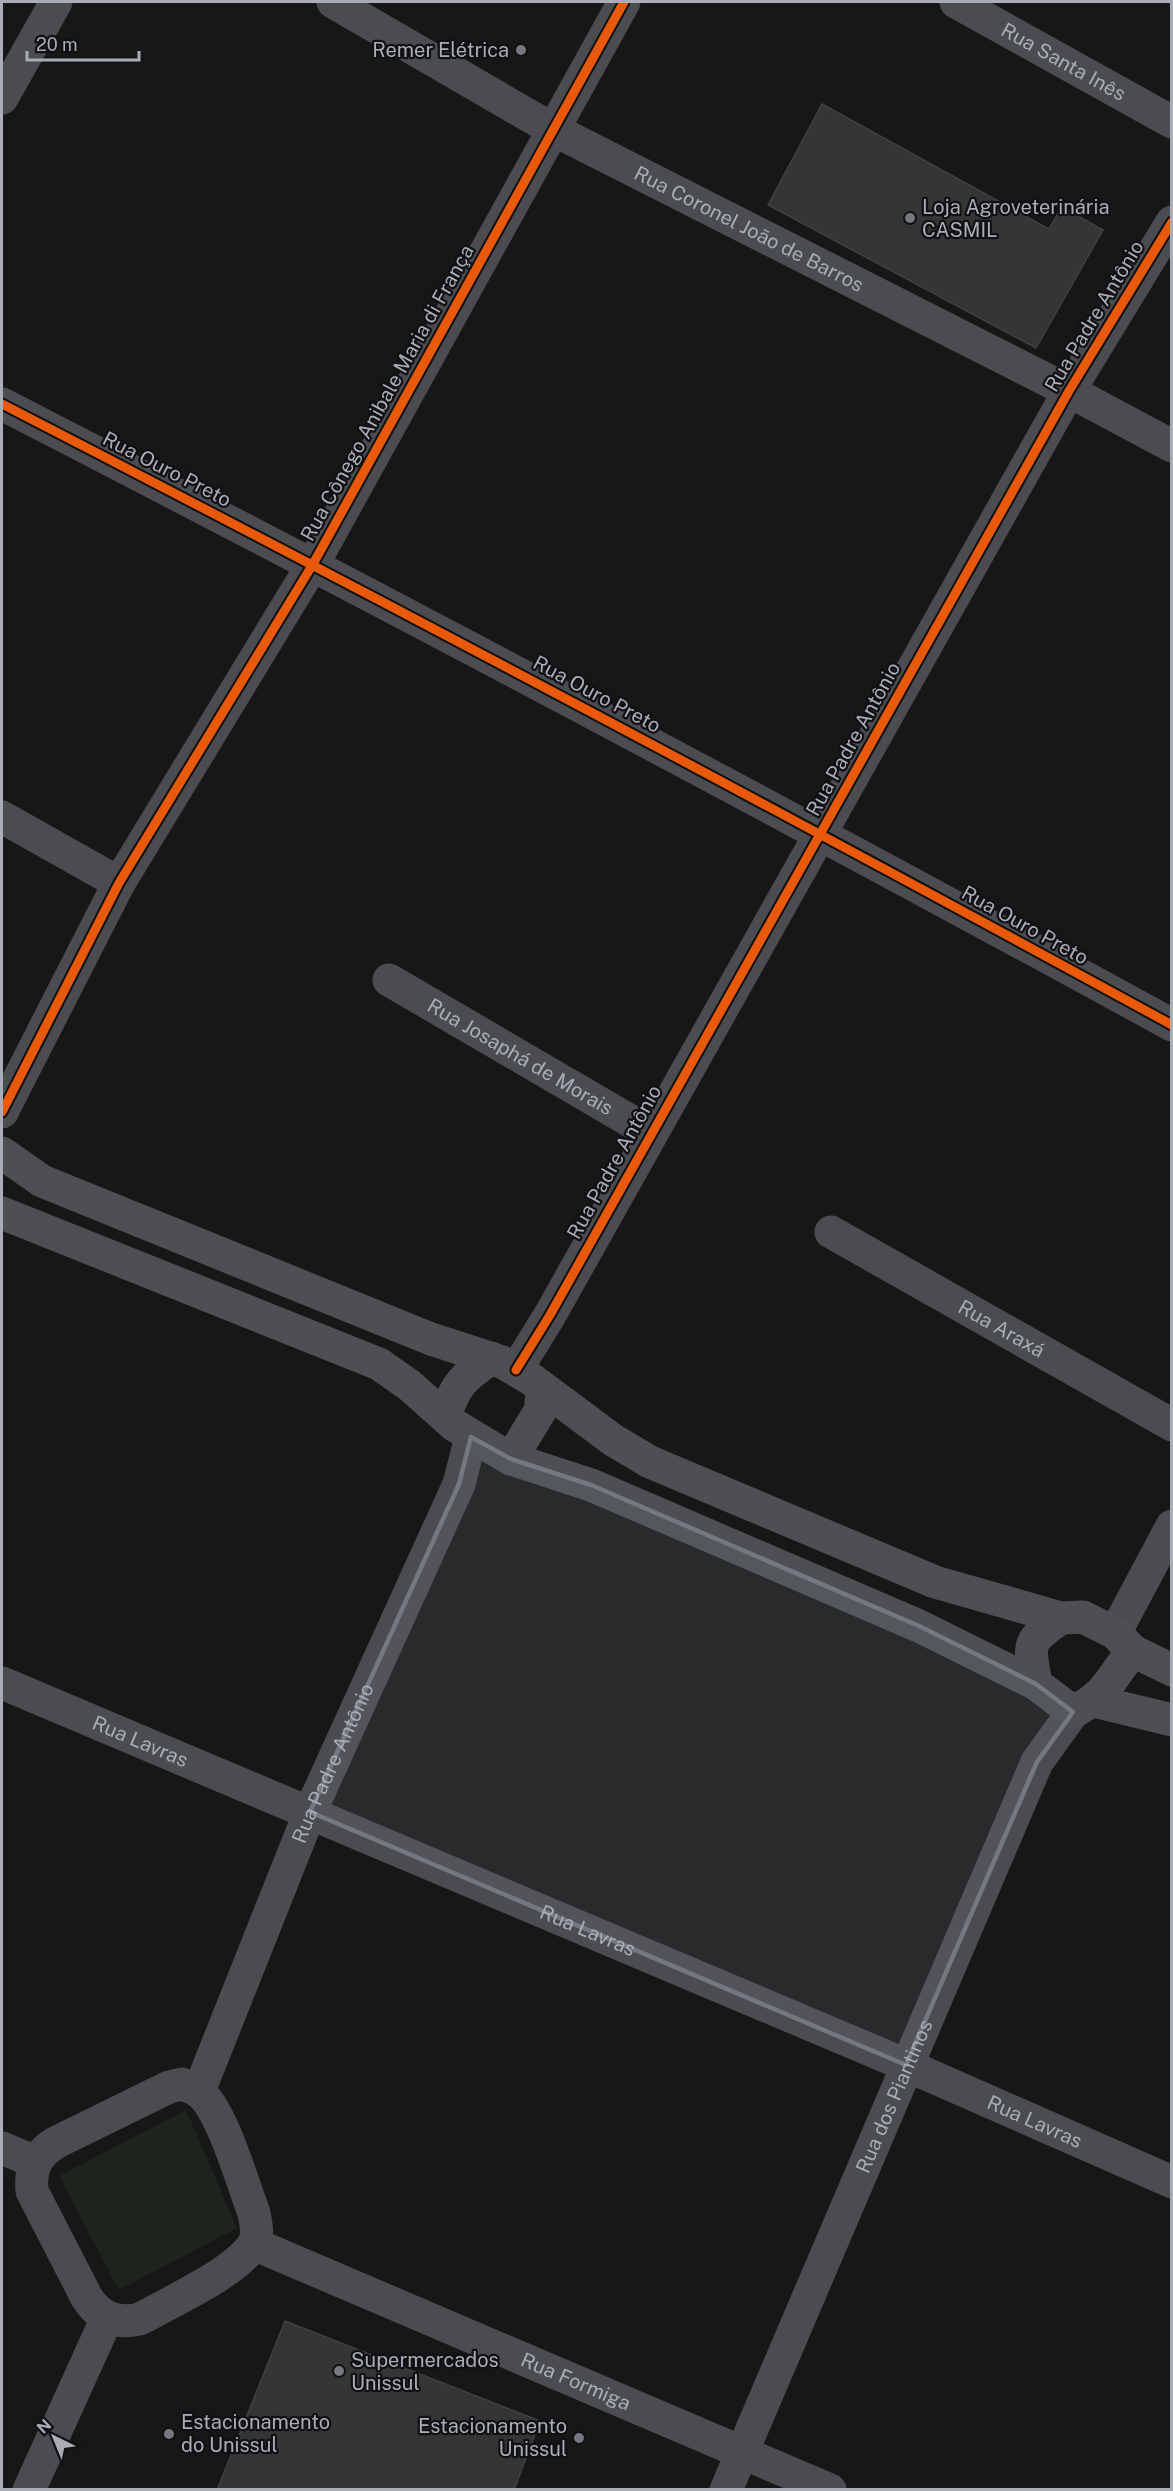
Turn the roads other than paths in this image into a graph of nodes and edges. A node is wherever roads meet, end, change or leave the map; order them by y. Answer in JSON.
{"nodes":[{"id":1,"x":56,"y":2,"type":"edge"},
{"id":2,"x":333,"y":2,"type":"edge"},
{"id":3,"x":624,"y":2,"type":"edge"},
{"id":4,"x":956,"y":2,"type":"edge"},
{"id":5,"x":2,"y":98,"type":"edge"},
{"id":6,"x":1172,"y":122,"type":"edge"},
{"id":7,"x":552,"y":129,"type":"junction"},
{"id":8,"x":1172,"y":222,"type":"edge"},
{"id":9,"x":1070,"y":391,"type":"junction"},
{"id":10,"x":2,"y":404,"type":"edge"},
{"id":11,"x":1172,"y":446,"type":"edge"},
{"id":12,"x":313,"y":564,"type":"junction"},
{"id":13,"x":2,"y":817,"type":"edge"},
{"id":14,"x":820,"y":833,"type":"junction"},
{"id":15,"x":119,"y":883,"type":"junction"},
{"id":16,"x":389,"y":980,"type":"dead end"},
{"id":17,"x":1172,"y":1025,"type":"edge"},
{"id":18,"x":2,"y":1112,"type":"edge"},
{"id":19,"x":651,"y":1133,"type":"junction"},
{"id":20,"x":2,"y":1153,"type":"edge"},
{"id":21,"x":2,"y":1213,"type":"edge"},
{"id":22,"x":831,"y":1232,"type":"dead end"},
{"id":23,"x":504,"y":1364,"type":"junction"},
{"id":24,"x":543,"y":1388,"type":"junction"},
{"id":25,"x":445,"y":1416,"type":"junction"},
{"id":26,"x":1172,"y":1425,"type":"edge"},
{"id":27,"x":471,"y":1437,"type":"junction"},
{"id":28,"x":511,"y":1459,"type":"junction"},
{"id":29,"x":1172,"y":1526,"type":"edge"},
{"id":30,"x":1062,"y":1618,"type":"junction"},
{"id":31,"x":1124,"y":1642,"type":"junction"},
{"id":32,"x":1172,"y":1670,"type":"edge"},
{"id":33,"x":2,"y":1683,"type":"edge"},
{"id":34,"x":1036,"y":1684,"type":"junction"},
{"id":35,"x":1083,"y":1706,"type":"junction"},
{"id":36,"x":1172,"y":1720,"type":"edge"},
{"id":37,"x":309,"y":1812,"type":"junction"},
{"id":38,"x":906,"y":2065,"type":"junction"},
{"id":39,"x":199,"y":2091,"type":"junction"},
{"id":40,"x":2,"y":2148,"type":"edge"},
{"id":41,"x":35,"y":2162,"type":"junction"},
{"id":42,"x":1172,"y":2182,"type":"edge"},
{"id":43,"x":254,"y":2244,"type":"junction"},
{"id":44,"x":107,"y":2318,"type":"junction"},
{"id":45,"x":742,"y":2453,"type":"junction"},
{"id":46,"x":29,"y":2490,"type":"edge"},
{"id":47,"x":726,"y":2490,"type":"edge"},
{"id":48,"x":830,"y":2490,"type":"edge"}],
"edges":[{"from":1,"to":5,"type":"street"},
{"from":2,"to":7,"type":"street","name":"Rua Coronel João de Barros"},
{"from":3,"to":7,"type":"street","name":"Rua Cônego Anibale Maria di França"},
{"from":4,"to":6,"type":"street","name":"Rua Santa Inês"},
{"from":7,"to":9,"type":"street","name":"Rua Coronel João de Barros"},
{"from":7,"to":12,"type":"street","name":"Rua Cônego Anibale Maria di França"},
{"from":8,"to":9,"type":"street","name":"Rua Padre Antônio"},
{"from":9,"to":11,"type":"street","name":"Rua Coronel João de Barros"},
{"from":9,"to":14,"type":"street","name":"Rua Padre Antônio"},
{"from":10,"to":12,"type":"street","name":"Rua Ouro Preto"},
{"from":12,"to":14,"type":"street","name":"Rua Ouro Preto"},
{"from":12,"to":15,"type":"street","name":"Rua Cônego Anibale Maria di França"},
{"from":13,"to":15,"type":"street"},
{"from":14,"to":17,"type":"street","name":"Rua Ouro Preto"},
{"from":14,"to":19,"type":"street","name":"Rua Padre Antônio"},
{"from":15,"to":18,"type":"street","name":"Rua Cônego Anibale Maria di França"},
{"from":16,"to":19,"type":"street","name":"Rua Josaphá de Morais"},
{"from":19,"to":23,"type":"street","name":"Rua Padre Antônio"},
{"from":20,"to":23,"type":"main road"},
{"from":21,"to":25,"type":"main road"},
{"from":22,"to":26,"type":"street","name":"Rua Araxá"},
{"from":23,"to":24,"type":"main road"},
{"from":23,"to":25,"type":"main road"},
{"from":24,"to":28,"type":"main road"},
{"from":24,"to":30,"type":"main road"},
{"from":25,"to":27,"type":"main road"},
{"from":27,"to":28,"type":"main road"},
{"from":27,"to":37,"type":"street","name":"Rua Padre Antônio"},
{"from":28,"to":34,"type":"main road"},
{"from":29,"to":31,"type":"street"},
{"from":30,"to":31,"type":"main road"},
{"from":30,"to":34,"type":"main road"},
{"from":31,"to":32,"type":"main road"},
{"from":31,"to":35,"type":"main road"},
{"from":33,"to":37,"type":"street","name":"Rua Lavras"},
{"from":34,"to":35,"type":"main road"},
{"from":35,"to":36,"type":"main road"},
{"from":35,"to":38,"type":"street","name":"Rua dos Piantinos"},
{"from":37,"to":38,"type":"street","name":"Rua Lavras"},
{"from":37,"to":39,"type":"street","name":"Rua Padre Antônio"},
{"from":38,"to":42,"type":"street","name":"Rua Lavras"},
{"from":38,"to":45,"type":"street","name":"Rua dos Piantinos"},
{"from":39,"to":41,"type":"street"},
{"from":39,"to":43,"type":"street"},
{"from":40,"to":41,"type":"street"},
{"from":41,"to":44,"type":"street"},
{"from":43,"to":44,"type":"street"},
{"from":43,"to":45,"type":"street","name":"Rua Formiga"},
{"from":44,"to":46,"type":"street"},
{"from":45,"to":47,"type":"street","name":"Rua dos Piantinos"},
{"from":45,"to":48,"type":"street","name":"Rua Formiga"}]}
